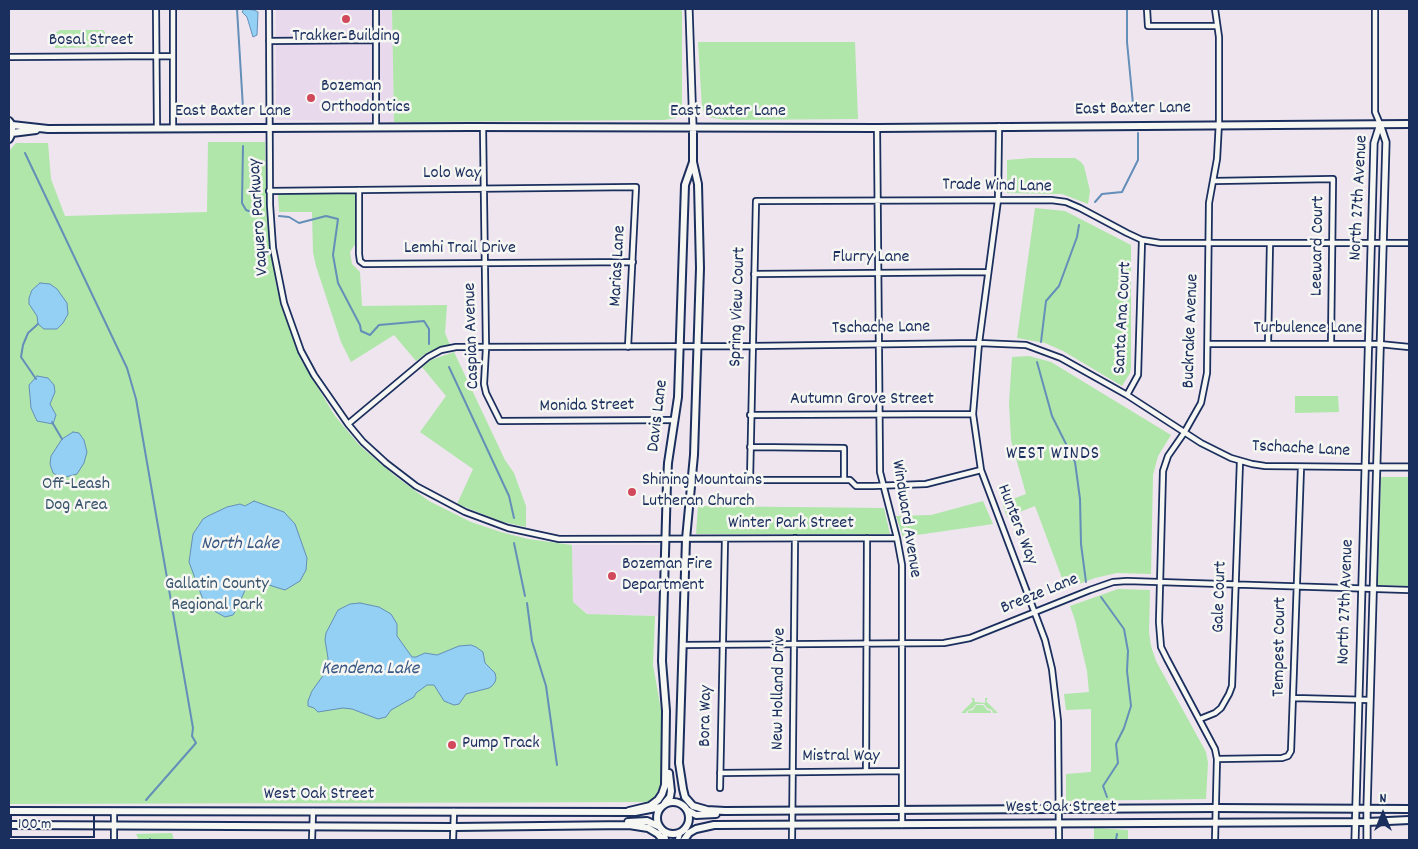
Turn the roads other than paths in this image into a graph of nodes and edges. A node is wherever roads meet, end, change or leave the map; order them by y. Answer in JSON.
{"nodes":[{"id":1,"x":156,"y":9,"type":"edge"},
{"id":2,"x":173,"y":9,"type":"edge"},
{"id":3,"x":269,"y":9,"type":"edge"},
{"id":4,"x":376,"y":9,"type":"edge"},
{"id":5,"x":689,"y":9,"type":"edge"},
{"id":6,"x":1147,"y":9,"type":"edge"},
{"id":7,"x":1215,"y":9,"type":"edge"},
{"id":8,"x":1376,"y":9,"type":"edge"},
{"id":9,"x":1218,"y":26,"type":"junction"},
{"id":10,"x":376,"y":40,"type":"junction"},
{"id":11,"x":269,"y":41,"type":"junction"},
{"id":12,"x":156,"y":56,"type":"junction"},
{"id":13,"x":173,"y":56,"type":"junction"},
{"id":14,"x":9,"y":57,"type":"edge"},
{"id":15,"x":10,"y":123,"type":"edge"},
{"id":16,"x":1218,"y":124,"type":"junction"},
{"id":17,"x":1380,"y":124,"type":"junction"},
{"id":18,"x":1409,"y":124,"type":"edge"},
{"id":19,"x":999,"y":126,"type":"junction"},
{"id":20,"x":376,"y":127,"type":"junction"},
{"id":21,"x":483,"y":127,"type":"junction"},
{"id":22,"x":157,"y":128,"type":"junction"},
{"id":23,"x":174,"y":128,"type":"junction"},
{"id":24,"x":269,"y":128,"type":"junction"},
{"id":25,"x":693,"y":128,"type":"junction"},
{"id":26,"x":877,"y":128,"type":"junction"},
{"id":27,"x":48,"y":129,"type":"junction"},
{"id":28,"x":10,"y":136,"type":"edge"},
{"id":29,"x":693,"y":162,"type":"junction"},
{"id":30,"x":1214,"y":181,"type":"junction"},
{"id":31,"x":636,"y":188,"type":"joint"},
{"id":32,"x":484,"y":189,"type":"junction"},
{"id":33,"x":358,"y":190,"type":"junction"},
{"id":34,"x":269,"y":191,"type":"junction"},
{"id":35,"x":878,"y":200,"type":"junction"},
{"id":36,"x":998,"y":200,"type":"junction"},
{"id":37,"x":756,"y":201,"type":"joint"},
{"id":38,"x":1142,"y":240,"type":"junction"},
{"id":39,"x":1332,"y":242,"type":"junction"},
{"id":40,"x":1208,"y":243,"type":"junction"},
{"id":41,"x":1270,"y":243,"type":"junction"},
{"id":42,"x":1372,"y":243,"type":"junction"},
{"id":43,"x":1382,"y":243,"type":"junction"},
{"id":44,"x":1409,"y":243,"type":"edge"},
{"id":45,"x":633,"y":262,"type":"junction"},
{"id":46,"x":484,"y":263,"type":"junction"},
{"id":47,"x":988,"y":272,"type":"junction"},
{"id":48,"x":878,"y":273,"type":"junction"},
{"id":49,"x":754,"y":274,"type":"junction"},
{"id":50,"x":979,"y":343,"type":"junction"},
{"id":51,"x":878,"y":344,"type":"junction"},
{"id":52,"x":1208,"y":344,"type":"junction"},
{"id":53,"x":1268,"y":344,"type":"junction"},
{"id":54,"x":1331,"y":344,"type":"junction"},
{"id":55,"x":1370,"y":344,"type":"junction"},
{"id":56,"x":1379,"y":344,"type":"junction"},
{"id":57,"x":696,"y":346,"type":"junction"},
{"id":58,"x":752,"y":346,"type":"junction"},
{"id":59,"x":628,"y":347,"type":"junction"},
{"id":60,"x":680,"y":347,"type":"junction"},
{"id":61,"x":1409,"y":347,"type":"edge"},
{"id":62,"x":486,"y":348,"type":"junction"},
{"id":63,"x":1127,"y":395,"type":"junction"},
{"id":64,"x":880,"y":414,"type":"junction"},
{"id":65,"x":973,"y":414,"type":"junction"},
{"id":66,"x":750,"y":415,"type":"junction"},
{"id":67,"x":675,"y":420,"type":"junction"},
{"id":68,"x":500,"y":421,"type":"joint"},
{"id":69,"x":348,"y":424,"type":"junction"},
{"id":70,"x":1184,"y":433,"type":"junction"},
{"id":71,"x":750,"y":447,"type":"junction"},
{"id":72,"x":1240,"y":461,"type":"junction"},
{"id":73,"x":1301,"y":467,"type":"junction"},
{"id":74,"x":1376,"y":467,"type":"junction"},
{"id":75,"x":1409,"y":467,"type":"edge"},
{"id":76,"x":1366,"y":468,"type":"junction"},
{"id":77,"x":981,"y":470,"type":"junction"},
{"id":78,"x":705,"y":480,"type":"dead end"},
{"id":79,"x":750,"y":480,"type":"junction"},
{"id":80,"x":844,"y":480,"type":"junction"},
{"id":81,"x":883,"y":486,"type":"junction"},
{"id":82,"x":795,"y":538,"type":"junction"},
{"id":83,"x":867,"y":538,"type":"junction"},
{"id":84,"x":897,"y":538,"type":"junction"},
{"id":85,"x":665,"y":539,"type":"junction"},
{"id":86,"x":686,"y":539,"type":"junction"},
{"id":87,"x":725,"y":539,"type":"junction"},
{"id":88,"x":1159,"y":582,"type":"junction"},
{"id":89,"x":1235,"y":586,"type":"junction"},
{"id":90,"x":1296,"y":587,"type":"junction"},
{"id":91,"x":1362,"y":589,"type":"junction"},
{"id":92,"x":1372,"y":589,"type":"junction"},
{"id":93,"x":1409,"y":590,"type":"edge"},
{"id":94,"x":1034,"y":612,"type":"junction"},
{"id":95,"x":868,"y":643,"type":"junction"},
{"id":96,"x":902,"y":643,"type":"junction"},
{"id":97,"x":795,"y":644,"type":"junction"},
{"id":98,"x":683,"y":645,"type":"junction"},
{"id":99,"x":722,"y":645,"type":"junction"},
{"id":100,"x":1294,"y":698,"type":"junction"},
{"id":101,"x":1359,"y":699,"type":"junction"},
{"id":102,"x":1370,"y":700,"type":"junction"},
{"id":103,"x":1200,"y":719,"type":"junction"},
{"id":104,"x":1218,"y":759,"type":"junction"},
{"id":105,"x":679,"y":762,"type":"junction"},
{"id":106,"x":666,"y":765,"type":"junction"},
{"id":107,"x":866,"y":771,"type":"junction"},
{"id":108,"x":902,"y":771,"type":"junction"},
{"id":109,"x":793,"y":772,"type":"junction"},
{"id":110,"x":720,"y":773,"type":"junction"},
{"id":111,"x":720,"y":788,"type":"dead end"},
{"id":112,"x":663,"y":806,"type":"junction"},
{"id":113,"x":685,"y":808,"type":"junction"},
{"id":114,"x":1216,"y":808,"type":"junction"},
{"id":115,"x":1355,"y":808,"type":"junction"},
{"id":116,"x":1367,"y":808,"type":"junction"},
{"id":117,"x":1409,"y":809,"type":"edge"},
{"id":118,"x":1060,"y":810,"type":"junction"},
{"id":119,"x":9,"y":811,"type":"edge"},
{"id":120,"x":114,"y":811,"type":"junction"},
{"id":121,"x":313,"y":811,"type":"junction"},
{"id":122,"x":454,"y":811,"type":"junction"},
{"id":123,"x":629,"y":811,"type":"junction"},
{"id":124,"x":725,"y":811,"type":"junction"},
{"id":125,"x":792,"y":811,"type":"junction"},
{"id":126,"x":902,"y":811,"type":"junction"},
{"id":127,"x":1409,"y":820,"type":"edge"},
{"id":128,"x":1355,"y":822,"type":"junction"},
{"id":129,"x":1368,"y":822,"type":"junction"},
{"id":130,"x":1215,"y":823,"type":"junction"},
{"id":131,"x":792,"y":824,"type":"junction"},
{"id":132,"x":1060,"y":824,"type":"junction"},
{"id":133,"x":9,"y":825,"type":"edge"},
{"id":134,"x":612,"y":825,"type":"junction"},
{"id":135,"x":714,"y":825,"type":"junction"},
{"id":136,"x":902,"y":825,"type":"junction"},
{"id":137,"x":114,"y":826,"type":"junction"},
{"id":138,"x":312,"y":826,"type":"junction"},
{"id":139,"x":658,"y":826,"type":"junction"},
{"id":140,"x":454,"y":827,"type":"junction"},
{"id":141,"x":682,"y":831,"type":"junction"},
{"id":142,"x":664,"y":832,"type":"junction"},
{"id":143,"x":114,"y":840,"type":"edge"},
{"id":144,"x":312,"y":840,"type":"edge"},
{"id":145,"x":453,"y":840,"type":"edge"},
{"id":146,"x":665,"y":840,"type":"edge"},
{"id":147,"x":678,"y":840,"type":"edge"},
{"id":148,"x":684,"y":840,"type":"edge"},
{"id":149,"x":792,"y":840,"type":"edge"},
{"id":150,"x":1059,"y":840,"type":"edge"},
{"id":151,"x":1215,"y":840,"type":"edge"},
{"id":152,"x":1355,"y":840,"type":"edge"},
{"id":153,"x":1368,"y":840,"type":"edge"}],
"edges":[{"from":1,"to":12,"type":"street"},
{"from":2,"to":13,"type":"street"},
{"from":3,"to":11,"type":"street","name":"Vaquero Parkway"},
{"from":4,"to":10,"type":"street"},
{"from":5,"to":25,"type":"street","name":"Davis Lane"},
{"from":6,"to":9,"type":"street"},
{"from":7,"to":9,"type":"street","name":"Buckrake Avenue"},
{"from":8,"to":17,"type":"street"},
{"from":9,"to":16,"type":"street","name":"Buckrake Avenue"},
{"from":10,"to":11,"type":"street"},
{"from":10,"to":20,"type":"street"},
{"from":11,"to":24,"type":"street","name":"Vaquero Parkway"},
{"from":12,"to":13,"type":"street","name":"Bosal Street"},
{"from":12,"to":14,"type":"street","name":"Bosal Street"},
{"from":12,"to":22,"type":"street"},
{"from":13,"to":23,"type":"street"},
{"from":15,"to":27,"type":"main road","name":"East Baxter Lane"},
{"from":15,"to":28,"type":"main road","name":"East Baxter Lane"},
{"from":16,"to":17,"type":"main road","name":"East Baxter Lane"},
{"from":16,"to":19,"type":"main road","name":"East Baxter Lane"},
{"from":16,"to":30,"type":"street","name":"Buckrake Avenue"},
{"from":17,"to":18,"type":"main road","name":"East Baxter Lane"},
{"from":17,"to":42,"type":"street","name":"North 27th Avenue"},
{"from":17,"to":43,"type":"street","name":"North 27th Avenue"},
{"from":19,"to":26,"type":"main road","name":"East Baxter Lane"},
{"from":19,"to":36,"type":"street","name":"Hunters Way"},
{"from":20,"to":21,"type":"main road","name":"East Baxter Lane"},
{"from":20,"to":24,"type":"main road","name":"East Baxter Lane"},
{"from":21,"to":25,"type":"main road","name":"East Baxter Lane"},
{"from":21,"to":32,"type":"street","name":"Caspian Avenue"},
{"from":22,"to":23,"type":"main road","name":"East Baxter Lane"},
{"from":22,"to":27,"type":"main road","name":"East Baxter Lane"},
{"from":23,"to":24,"type":"main road","name":"East Baxter Lane"},
{"from":24,"to":34,"type":"street","name":"Vaquero Parkway"},
{"from":25,"to":26,"type":"main road","name":"East Baxter Lane"},
{"from":25,"to":29,"type":"main road","name":"Davis Lane"},
{"from":26,"to":35,"type":"street","name":"Windward Avenue"},
{"from":27,"to":28,"type":"main road","name":"East Baxter Lane"},
{"from":29,"to":57,"type":"main road","name":"Davis Lane"},
{"from":29,"to":60,"type":"main road","name":"Davis Lane"},
{"from":30,"to":39,"type":"street","name":"Leeward Court"},
{"from":30,"to":40,"type":"street","name":"Buckrake Avenue"},
{"from":31,"to":32,"type":"street","name":"Lolo Way"},
{"from":31,"to":45,"type":"street","name":"Marias Lane"},
{"from":32,"to":33,"type":"street","name":"Lolo Way"},
{"from":32,"to":46,"type":"street","name":"Caspian Avenue"},
{"from":33,"to":34,"type":"street","name":"Lolo Way"},
{"from":33,"to":46,"type":"street","name":"Lemhi Trail Drive"},
{"from":34,"to":69,"type":"street","name":"Vaquero Parkway"},
{"from":35,"to":36,"type":"street","name":"Trade Wind Lane"},
{"from":35,"to":37,"type":"street","name":"Trade Wind Lane"},
{"from":35,"to":48,"type":"street","name":"Windward Avenue"},
{"from":36,"to":38,"type":"street","name":"Trade Wind Lane"},
{"from":36,"to":47,"type":"street","name":"Hunters Way"},
{"from":37,"to":49,"type":"street","name":"Spring View Court"},
{"from":38,"to":40,"type":"street","name":"Trade Wind Lane"},
{"from":38,"to":63,"type":"street","name":"Santa Ana Court"},
{"from":39,"to":41,"type":"street","name":"Trade Wind Lane"},
{"from":39,"to":42,"type":"street","name":"Trade Wind Lane"},
{"from":39,"to":54,"type":"street","name":"Leeward Court"},
{"from":40,"to":41,"type":"street","name":"Trade Wind Lane"},
{"from":40,"to":52,"type":"street","name":"Buckrake Avenue"},
{"from":41,"to":53,"type":"street"},
{"from":42,"to":43,"type":"street","name":"Trade Wind Lane"},
{"from":42,"to":55,"type":"street","name":"North 27th Avenue"},
{"from":43,"to":44,"type":"street","name":"Trade Wind Lane"},
{"from":43,"to":56,"type":"street","name":"North 27th Avenue"},
{"from":45,"to":46,"type":"street","name":"Lemhi Trail Drive"},
{"from":45,"to":59,"type":"street","name":"Marias Lane"},
{"from":46,"to":62,"type":"street","name":"Caspian Avenue"},
{"from":47,"to":48,"type":"street","name":"Flurry Lane"},
{"from":47,"to":50,"type":"street","name":"Hunters Way"},
{"from":48,"to":49,"type":"street","name":"Flurry Lane"},
{"from":48,"to":51,"type":"street","name":"Windward Avenue"},
{"from":49,"to":58,"type":"street","name":"Spring View Court"},
{"from":50,"to":51,"type":"street","name":"Tschache Lane"},
{"from":50,"to":63,"type":"street","name":"Tschache Lane"},
{"from":50,"to":65,"type":"street","name":"Hunters Way"},
{"from":51,"to":58,"type":"street","name":"Tschache Lane"},
{"from":51,"to":64,"type":"street","name":"Windward Avenue"},
{"from":52,"to":53,"type":"street","name":"Turbulence Lane"},
{"from":52,"to":70,"type":"street","name":"Buckrake Avenue"},
{"from":53,"to":54,"type":"street","name":"Turbulence Lane"},
{"from":54,"to":55,"type":"street","name":"Turbulence Lane"},
{"from":55,"to":56,"type":"street","name":"Turbulence Lane"},
{"from":55,"to":76,"type":"street","name":"North 27th Avenue"},
{"from":56,"to":61,"type":"street","name":"Turbulence Lane"},
{"from":56,"to":74,"type":"street","name":"North 27th Avenue"},
{"from":57,"to":58,"type":"street","name":"Tschache Lane"},
{"from":57,"to":60,"type":"street","name":"Tschache Lane"},
{"from":57,"to":86,"type":"main road","name":"Davis Lane"},
{"from":58,"to":66,"type":"street","name":"Spring View Court"},
{"from":59,"to":60,"type":"street","name":"Tschache Lane"},
{"from":59,"to":62,"type":"street","name":"Tschache Lane"},
{"from":60,"to":67,"type":"main road","name":"Davis Lane"},
{"from":62,"to":68,"type":"street","name":"Caspian Avenue"},
{"from":62,"to":69,"type":"street","name":"Tschache Lane"},
{"from":63,"to":70,"type":"street","name":"Tschache Lane"},
{"from":64,"to":65,"type":"street","name":"Autumn Grove Street"},
{"from":64,"to":66,"type":"street","name":"Autumn Grove Street"},
{"from":64,"to":81,"type":"street","name":"Windward Avenue"},
{"from":65,"to":77,"type":"street","name":"Hunters Way"},
{"from":66,"to":71,"type":"street","name":"Spring View Court"},
{"from":67,"to":68,"type":"street","name":"Monida Street"},
{"from":67,"to":85,"type":"main road","name":"Davis Lane"},
{"from":69,"to":85,"type":"street","name":"Vaquero Parkway"},
{"from":70,"to":72,"type":"street","name":"Tschache Lane"},
{"from":70,"to":88,"type":"street","name":"Buckrake Avenue"},
{"from":71,"to":79,"type":"street","name":"Spring View Court"},
{"from":71,"to":80,"type":"street"},
{"from":72,"to":73,"type":"street","name":"Tschache Lane"},
{"from":72,"to":89,"type":"street","name":"Gale Court"},
{"from":73,"to":76,"type":"street","name":"Tschache Lane"},
{"from":73,"to":90,"type":"street","name":"Tempest Court"},
{"from":74,"to":75,"type":"street","name":"Tschache Lane"},
{"from":74,"to":76,"type":"street","name":"Tschache Lane"},
{"from":74,"to":92,"type":"street","name":"North 27th Avenue"},
{"from":76,"to":91,"type":"street","name":"North 27th Avenue"},
{"from":77,"to":81,"type":"street"},
{"from":77,"to":94,"type":"street","name":"Hunters Way"},
{"from":78,"to":79,"type":"street"},
{"from":79,"to":80,"type":"street"},
{"from":80,"to":81,"type":"street"},
{"from":81,"to":84,"type":"street","name":"Windward Avenue"},
{"from":82,"to":83,"type":"street","name":"Winter Park Street"},
{"from":82,"to":87,"type":"street","name":"Winter Park Street"},
{"from":82,"to":97,"type":"street","name":"New Holland Drive"},
{"from":83,"to":84,"type":"street","name":"Winter Park Street"},
{"from":83,"to":95,"type":"street"},
{"from":84,"to":96,"type":"street","name":"Windward Avenue"},
{"from":85,"to":86,"type":"street","name":"Vaquero Parkway"},
{"from":85,"to":106,"type":"main road","name":"Davis Lane"},
{"from":86,"to":87,"type":"street","name":"Winter Park Street"},
{"from":86,"to":98,"type":"main road","name":"Davis Lane"},
{"from":87,"to":99,"type":"street","name":"Bora Way"},
{"from":88,"to":89,"type":"street","name":"Breeze Lane"},
{"from":88,"to":94,"type":"street","name":"Breeze Lane"},
{"from":88,"to":103,"type":"street","name":"Buckrake Avenue"},
{"from":89,"to":90,"type":"street","name":"Breeze Lane"},
{"from":89,"to":103,"type":"street","name":"Gale Court"},
{"from":90,"to":91,"type":"street","name":"Breeze Lane"},
{"from":90,"to":100,"type":"street","name":"Tempest Court"},
{"from":91,"to":92,"type":"street","name":"Breeze Lane"},
{"from":91,"to":101,"type":"street","name":"North 27th Avenue"},
{"from":92,"to":93,"type":"street","name":"Breeze Lane"},
{"from":92,"to":102,"type":"street","name":"North 27th Avenue"},
{"from":94,"to":96,"type":"street","name":"Breeze Lane"},
{"from":94,"to":118,"type":"street","name":"Hunters Way"},
{"from":95,"to":96,"type":"street","name":"Breeze Lane"},
{"from":95,"to":97,"type":"street","name":"Breeze Lane"},
{"from":95,"to":107,"type":"street"},
{"from":96,"to":108,"type":"street","name":"Windward Avenue"},
{"from":97,"to":99,"type":"street","name":"Breeze Lane"},
{"from":97,"to":109,"type":"street","name":"New Holland Drive"},
{"from":98,"to":99,"type":"street","name":"Breeze Lane"},
{"from":98,"to":105,"type":"main road","name":"Davis Lane"},
{"from":99,"to":110,"type":"street","name":"Bora Way"},
{"from":100,"to":101,"type":"street"},
{"from":100,"to":104,"type":"street","name":"Tempest Court"},
{"from":101,"to":102,"type":"street"},
{"from":101,"to":115,"type":"street","name":"North 27th Avenue"},
{"from":102,"to":116,"type":"street","name":"North 27th Avenue"},
{"from":103,"to":104,"type":"street","name":"Buckrake Avenue"},
{"from":104,"to":114,"type":"street","name":"Buckrake Avenue"},
{"from":105,"to":113,"type":"main road"},
{"from":105,"to":124,"type":"main road"},
{"from":106,"to":112,"type":"main road"},
{"from":106,"to":123,"type":"main road"},
{"from":107,"to":108,"type":"street","name":"Mistral Way"},
{"from":107,"to":109,"type":"street","name":"Mistral Way"},
{"from":108,"to":126,"type":"street","name":"Windward Avenue"},
{"from":109,"to":110,"type":"street","name":"Mistral Way"},
{"from":109,"to":125,"type":"street","name":"New Holland Drive"},
{"from":110,"to":111,"type":"street","name":"Bora Way"},
{"from":112,"to":113,"type":"main road"},
{"from":112,"to":123,"type":"main road"},
{"from":112,"to":139,"type":"main road"},
{"from":113,"to":124,"type":"main road"},
{"from":113,"to":141,"type":"main road"},
{"from":114,"to":115,"type":"main road","name":"West Oak Street"},
{"from":114,"to":118,"type":"main road","name":"West Oak Street"},
{"from":114,"to":130,"type":"street","name":"Buckrake Avenue"},
{"from":115,"to":116,"type":"main road","name":"West Oak Street"},
{"from":115,"to":128,"type":"street","name":"North 27th Avenue"},
{"from":116,"to":117,"type":"main road","name":"West Oak Street"},
{"from":116,"to":129,"type":"street","name":"North 27th Avenue"},
{"from":118,"to":126,"type":"main road","name":"West Oak Street"},
{"from":118,"to":132,"type":"street","name":"Hunters Way"},
{"from":119,"to":120,"type":"main road","name":"West Oak Street"},
{"from":120,"to":121,"type":"main road","name":"West Oak Street"},
{"from":120,"to":137,"type":"street"},
{"from":121,"to":122,"type":"main road","name":"West Oak Street"},
{"from":121,"to":138,"type":"street"},
{"from":122,"to":123,"type":"main road","name":"West Oak Street"},
{"from":122,"to":140,"type":"street"},
{"from":124,"to":125,"type":"main road","name":"West Oak Street"},
{"from":125,"to":126,"type":"main road","name":"West Oak Street"},
{"from":125,"to":131,"type":"street","name":"New Holland Drive"},
{"from":126,"to":136,"type":"street","name":"Windward Avenue"},
{"from":127,"to":129,"type":"main road","name":"West Oak Street"},
{"from":128,"to":129,"type":"main road","name":"West Oak Street"},
{"from":128,"to":130,"type":"main road","name":"West Oak Street"},
{"from":128,"to":152,"type":"street","name":"North 27th Avenue"},
{"from":129,"to":153,"type":"street","name":"North 27th Avenue"},
{"from":130,"to":132,"type":"main road","name":"West Oak Street"},
{"from":130,"to":151,"type":"street","name":"Buckrake Avenue"},
{"from":131,"to":135,"type":"main road","name":"West Oak Street"},
{"from":131,"to":136,"type":"main road","name":"West Oak Street"},
{"from":131,"to":149,"type":"street","name":"New Holland Drive"},
{"from":132,"to":136,"type":"main road","name":"West Oak Street"},
{"from":132,"to":150,"type":"street","name":"Hunters Way"},
{"from":133,"to":137,"type":"main road","name":"West Oak Street"},
{"from":134,"to":139,"type":"main road"},
{"from":134,"to":140,"type":"main road","name":"West Oak Street"},
{"from":134,"to":146,"type":"main road"},
{"from":135,"to":141,"type":"main road"},
{"from":135,"to":148,"type":"main road"},
{"from":137,"to":138,"type":"main road","name":"West Oak Street"},
{"from":137,"to":143,"type":"street"},
{"from":138,"to":140,"type":"main road","name":"West Oak Street"},
{"from":138,"to":144,"type":"street"},
{"from":139,"to":142,"type":"main road"},
{"from":140,"to":145,"type":"street"},
{"from":141,"to":142,"type":"main road"},
{"from":141,"to":147,"type":"street"},
{"from":142,"to":146,"type":"street"}]}
